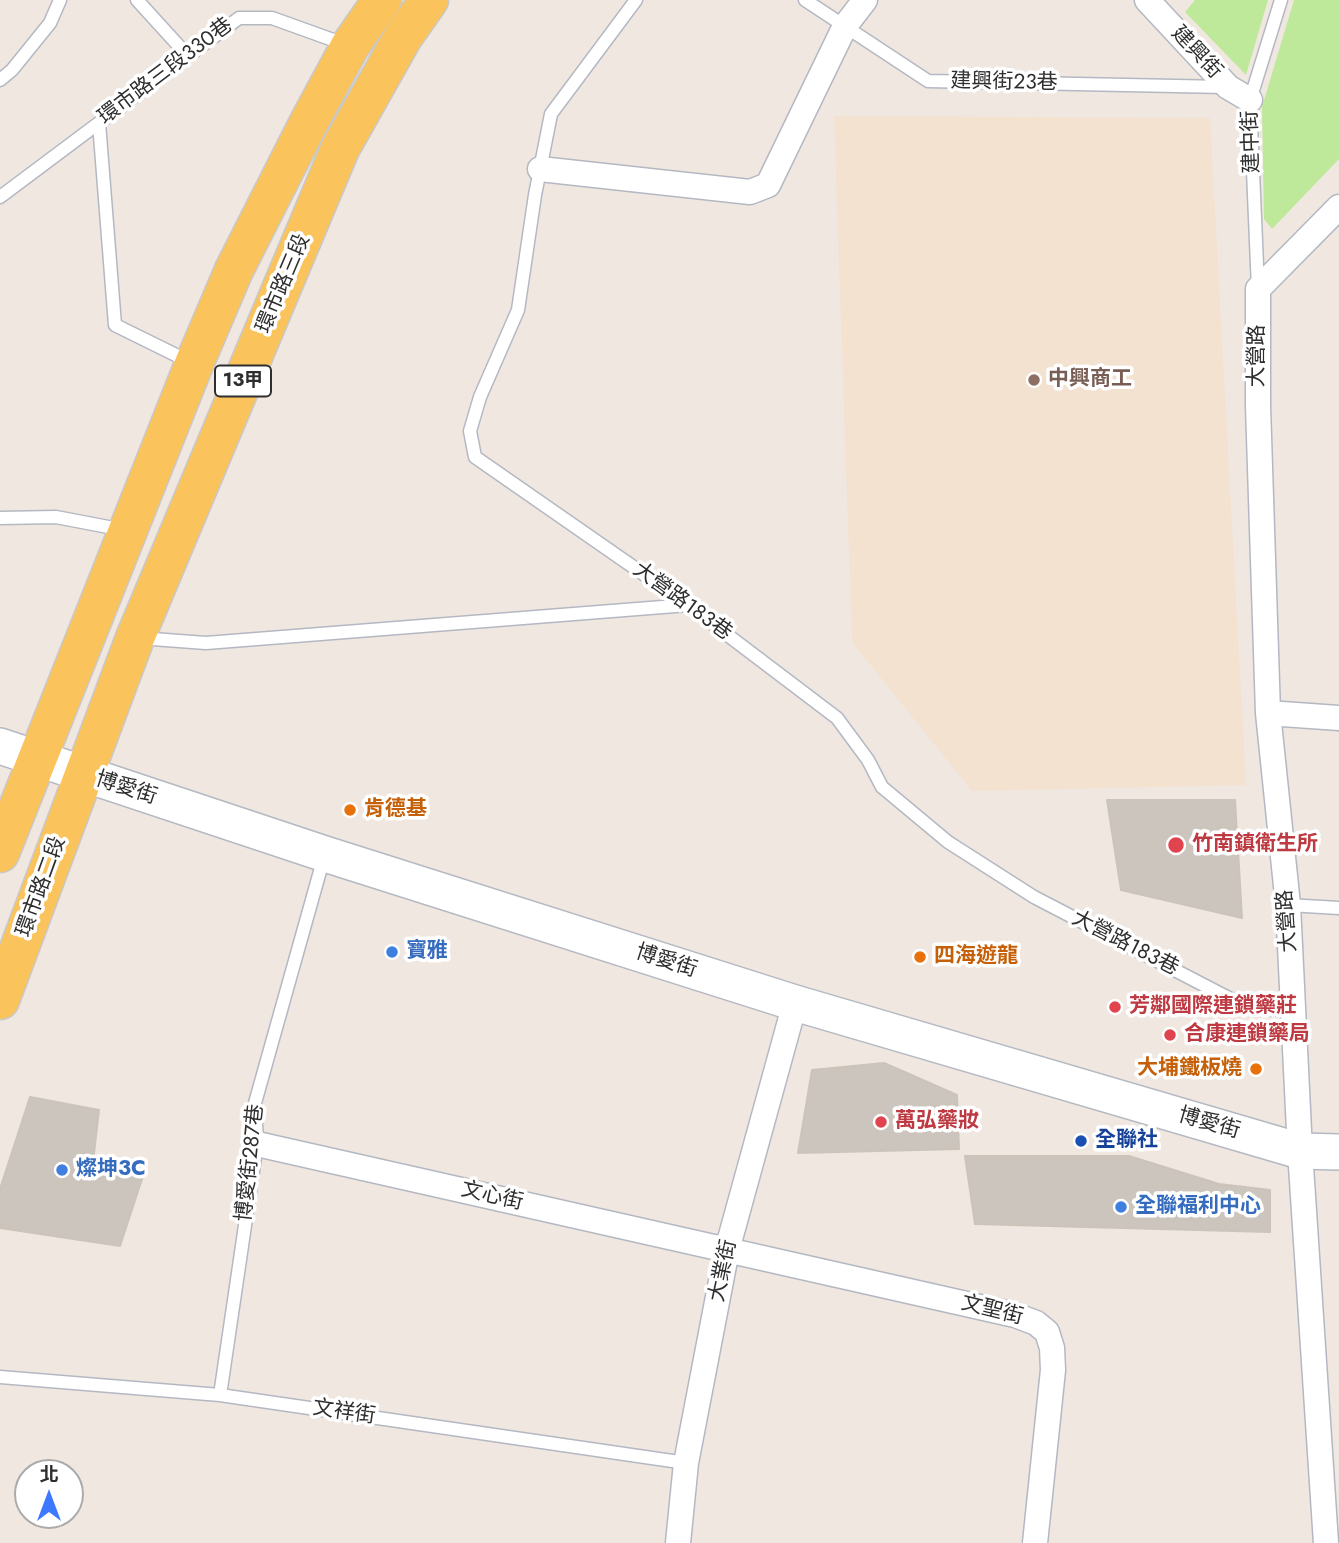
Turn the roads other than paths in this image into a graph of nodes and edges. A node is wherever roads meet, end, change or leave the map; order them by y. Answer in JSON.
{"nodes":[{"id":1,"x":60,"y":0,"type":"edge"},
{"id":2,"x":136,"y":0,"type":"edge"},
{"id":3,"x":382,"y":0,"type":"edge"},
{"id":4,"x":429,"y":0,"type":"edge"},
{"id":5,"x":636,"y":0,"type":"edge"},
{"id":6,"x":805,"y":0,"type":"edge"},
{"id":7,"x":865,"y":0,"type":"edge"},
{"id":8,"x":1146,"y":0,"type":"edge"},
{"id":9,"x":1281,"y":0,"type":"edge"},
{"id":10,"x":845,"y":26,"type":"junction"},
{"id":11,"x":351,"y":46,"type":"junction"},
{"id":12,"x":188,"y":56,"type":"junction"},
{"id":13,"x":0,"y":80,"type":"edge"},
{"id":14,"x":1228,"y":87,"type":"junction"},
{"id":15,"x":1250,"y":100,"type":"junction"},
{"id":16,"x":99,"y":123,"type":"junction"},
{"id":17,"x":540,"y":169,"type":"junction"},
{"id":18,"x":0,"y":197,"type":"edge"},
{"id":19,"x":1339,"y":207,"type":"edge"},
{"id":20,"x":1258,"y":289,"type":"junction"},
{"id":21,"x":194,"y":364,"type":"junction"},
{"id":22,"x":0,"y":518,"type":"edge"},
{"id":23,"x":128,"y":530,"type":"junction"},
{"id":24,"x":688,"y":605,"type":"junction"},
{"id":25,"x":135,"y":638,"type":"junction"},
{"id":26,"x":1268,"y":713,"type":"junction"},
{"id":27,"x":1339,"y":718,"type":"edge"},
{"id":28,"x":0,"y":746,"type":"edge"},
{"id":29,"x":37,"y":758,"type":"junction"},
{"id":30,"x":83,"y":774,"type":"junction"},
{"id":31,"x":0,"y":853,"type":"edge"},
{"id":32,"x":325,"y":854,"type":"junction"},
{"id":33,"x":1288,"y":905,"type":"junction"},
{"id":34,"x":1339,"y":908,"type":"edge"},
{"id":35,"x":0,"y":1000,"type":"edge"},
{"id":36,"x":795,"y":1003,"type":"junction"},
{"id":37,"x":1294,"y":1011,"type":"junction"},
{"id":38,"x":257,"y":1144,"type":"junction"},
{"id":39,"x":1300,"y":1151,"type":"junction"},
{"id":40,"x":1339,"y":1152,"type":"edge"},
{"id":41,"x":727,"y":1250,"type":"junction"},
{"id":42,"x":0,"y":1377,"type":"edge"},
{"id":43,"x":220,"y":1395,"type":"junction"},
{"id":44,"x":686,"y":1463,"type":"junction"},
{"id":45,"x":678,"y":1543,"type":"edge"},
{"id":46,"x":1035,"y":1543,"type":"edge"},
{"id":47,"x":1326,"y":1543,"type":"edge"}],
"edges":[{"from":1,"to":13,"type":"lane"},
{"from":2,"to":12,"type":"lane"},
{"from":3,"to":11,"type":"main road","number":"13甲"},
{"from":4,"to":25,"type":"main road","name":"環市路三段","number":"13甲"},
{"from":5,"to":17,"type":"lane","name":"大營路183巷"},
{"from":6,"to":10,"type":"lane","name":"建興街23巷"},
{"from":7,"to":10,"type":"street"},
{"from":8,"to":14,"type":"street","name":"建興街"},
{"from":9,"to":15,"type":"lane","name":"建中街"},
{"from":10,"to":14,"type":"lane","name":"建興街23巷"},
{"from":10,"to":17,"type":"street"},
{"from":11,"to":12,"type":"lane","name":"環市路三段330巷"},
{"from":11,"to":21,"type":"main road","number":"13甲"},
{"from":12,"to":16,"type":"lane","name":"環市路三段330巷"},
{"from":14,"to":15,"type":"street","name":"建興街"},
{"from":15,"to":20,"type":"lane","name":"建中街"},
{"from":16,"to":18,"type":"lane","name":"環市路三段330巷"},
{"from":16,"to":21,"type":"lane"},
{"from":17,"to":24,"type":"lane","name":"大營路183巷"},
{"from":19,"to":20,"type":"street"},
{"from":20,"to":26,"type":"street","name":"大營路"},
{"from":21,"to":23,"type":"main road","number":"13甲"},
{"from":22,"to":23,"type":"lane"},
{"from":23,"to":29,"type":"main road","number":"13甲"},
{"from":24,"to":25,"type":"lane"},
{"from":24,"to":37,"type":"lane","name":"大營路183巷"},
{"from":25,"to":30,"type":"main road","name":"環市路三段","number":"13甲"},
{"from":26,"to":27,"type":"street"},
{"from":26,"to":33,"type":"street","name":"大營路"},
{"from":28,"to":29,"type":"street","name":"博愛街"},
{"from":29,"to":30,"type":"street","name":"博愛街"},
{"from":29,"to":31,"type":"main road","number":"13甲"},
{"from":30,"to":32,"type":"street","name":"博愛街"},
{"from":30,"to":35,"type":"main road","name":"環市路二段","number":"13甲"},
{"from":32,"to":36,"type":"street","name":"博愛街"},
{"from":32,"to":38,"type":"lane","name":"博愛街287巷"},
{"from":33,"to":34,"type":"lane"},
{"from":33,"to":37,"type":"street","name":"大營路"},
{"from":36,"to":39,"type":"street","name":"博愛街"},
{"from":36,"to":41,"type":"street","name":"大業街"},
{"from":37,"to":39,"type":"street","name":"大營路"},
{"from":38,"to":41,"type":"street","name":"文心街"},
{"from":38,"to":43,"type":"lane","name":"博愛街287巷"},
{"from":39,"to":40,"type":"street","name":"博愛街"},
{"from":39,"to":47,"type":"street","name":"大營路"},
{"from":41,"to":44,"type":"street","name":"大業街"},
{"from":41,"to":46,"type":"street","name":"文聖街"},
{"from":42,"to":43,"type":"lane","name":"文祥街"},
{"from":43,"to":44,"type":"lane","name":"文祥街"},
{"from":44,"to":45,"type":"street","name":"大業街"}]}
